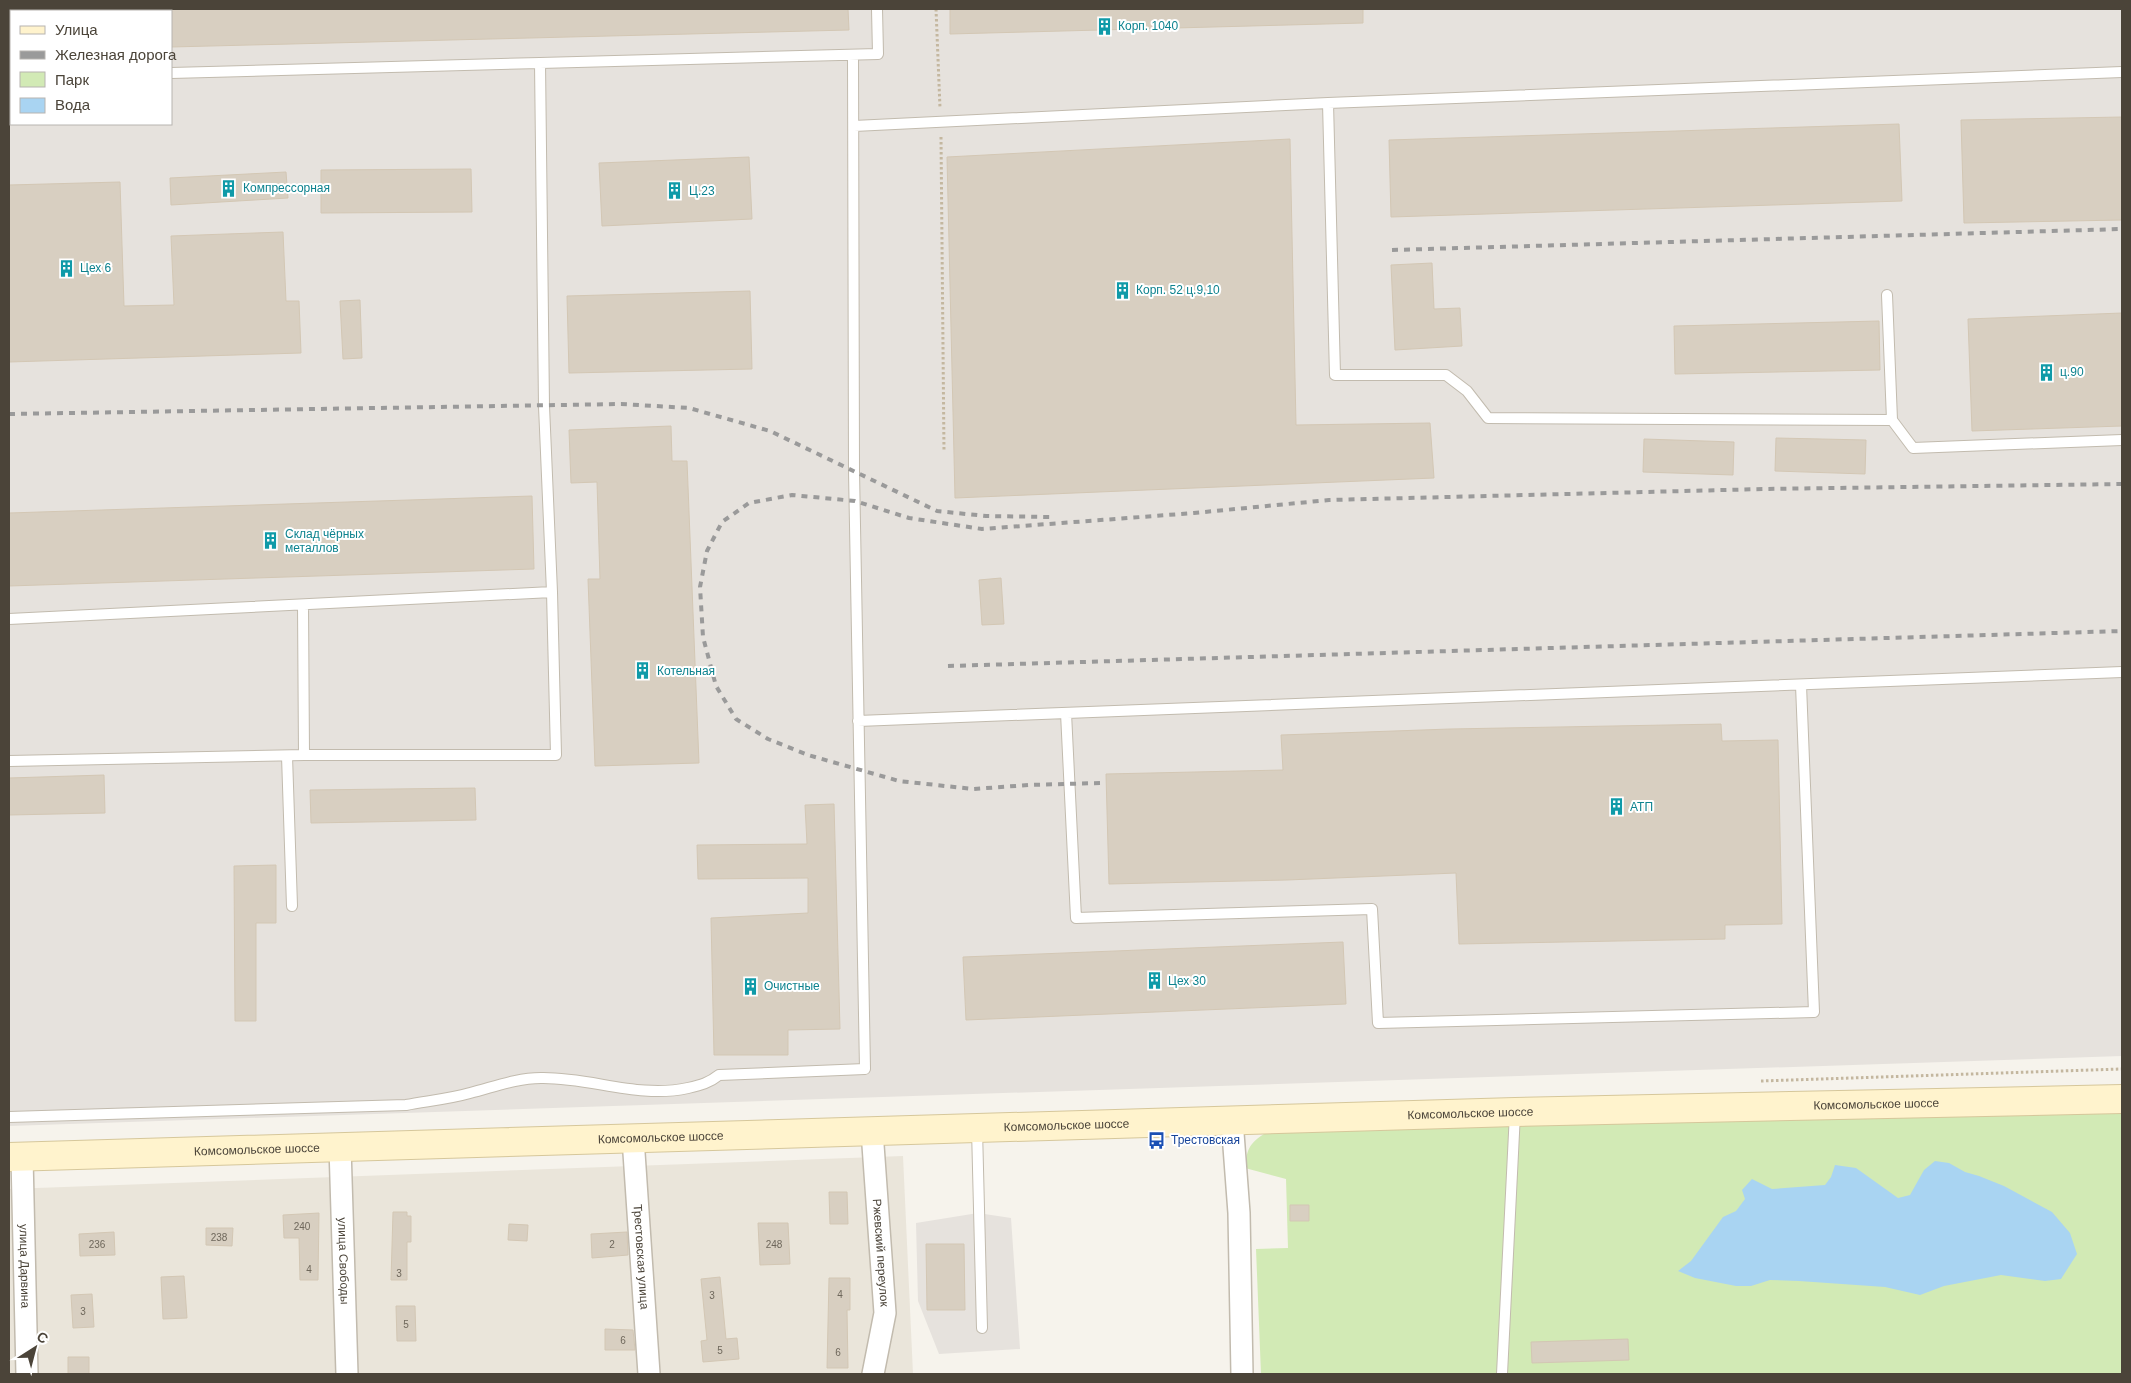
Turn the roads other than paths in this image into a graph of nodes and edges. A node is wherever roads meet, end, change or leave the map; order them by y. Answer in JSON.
{"nodes":[{"id":1,"x":877,"y":9,"type":"edge"},
{"id":2,"x":853,"y":56,"type":"junction"},
{"id":3,"x":540,"y":63,"type":"junction"},
{"id":4,"x":2122,"y":72,"type":"edge"},
{"id":5,"x":172,"y":73,"type":"edge"},
{"id":6,"x":1328,"y":103,"type":"junction"},
{"id":7,"x":854,"y":126,"type":"junction"},
{"id":8,"x":1887,"y":296,"type":"dead end"},
{"id":9,"x":1892,"y":420,"type":"junction"},
{"id":10,"x":2122,"y":440,"type":"edge"},
{"id":11,"x":552,"y":592,"type":"junction"},
{"id":12,"x":303,"y":605,"type":"junction"},
{"id":13,"x":9,"y":619,"type":"edge"},
{"id":14,"x":2122,"y":672,"type":"edge"},
{"id":15,"x":1801,"y":685,"type":"junction"},
{"id":16,"x":1066,"y":713,"type":"junction"},
{"id":17,"x":858,"y":721,"type":"junction"},
{"id":18,"x":304,"y":755,"type":"junction"},
{"id":19,"x":287,"y":756,"type":"junction"},
{"id":20,"x":9,"y":761,"type":"edge"},
{"id":21,"x":292,"y":906,"type":"dead end"},
{"id":22,"x":2122,"y":1099,"type":"edge"},
{"id":23,"x":1516,"y":1112,"type":"junction"},
{"id":24,"x":9,"y":1117,"type":"edge"},
{"id":25,"x":1232,"y":1120,"type":"junction"},
{"id":26,"x":977,"y":1128,"type":"junction"},
{"id":27,"x":872,"y":1131,"type":"junction"},
{"id":28,"x":633,"y":1138,"type":"junction"},
{"id":29,"x":340,"y":1147,"type":"junction"},
{"id":30,"x":15,"y":1157,"type":"edge"},
{"id":31,"x":982,"y":1328,"type":"dead end"},
{"id":32,"x":27,"y":1374,"type":"edge"},
{"id":33,"x":346,"y":1374,"type":"edge"},
{"id":34,"x":649,"y":1374,"type":"edge"},
{"id":35,"x":873,"y":1374,"type":"edge"},
{"id":36,"x":1242,"y":1374,"type":"edge"},
{"id":37,"x":1502,"y":1374,"type":"edge"}],
"edges":[{"from":1,"to":2,"type":"lane"},
{"from":2,"to":3,"type":"lane"},
{"from":2,"to":7,"type":"lane"},
{"from":3,"to":5,"type":"lane"},
{"from":3,"to":11,"type":"lane"},
{"from":4,"to":6,"type":"lane"},
{"from":6,"to":7,"type":"lane"},
{"from":6,"to":9,"type":"lane"},
{"from":7,"to":17,"type":"lane"},
{"from":8,"to":9,"type":"lane"},
{"from":9,"to":10,"type":"lane"},
{"from":11,"to":12,"type":"lane"},
{"from":11,"to":18,"type":"lane"},
{"from":12,"to":13,"type":"lane"},
{"from":12,"to":18,"type":"lane"},
{"from":14,"to":15,"type":"lane"},
{"from":15,"to":16,"type":"lane"},
{"from":15,"to":16,"type":"lane"},
{"from":16,"to":17,"type":"lane"},
{"from":17,"to":24,"type":"lane"},
{"from":18,"to":19,"type":"lane"},
{"from":19,"to":20,"type":"lane"},
{"from":19,"to":21,"type":"lane"},
{"from":22,"to":23,"type":"main road","name":"Комсомольское шоссе"},
{"from":23,"to":25,"type":"main road","name":"Комсомольское шоссе"},
{"from":23,"to":37,"type":"lane"},
{"from":25,"to":26,"type":"main road","name":"Комсомольское шоссе"},
{"from":25,"to":36,"type":"street"},
{"from":26,"to":27,"type":"main road","name":"Комсомольское шоссе"},
{"from":26,"to":31,"type":"lane"},
{"from":27,"to":28,"type":"main road","name":"Комсомольское шоссе"},
{"from":27,"to":35,"type":"street","name":"Ржевский переулок"},
{"from":28,"to":29,"type":"main road","name":"Комсомольское шоссе"},
{"from":28,"to":34,"type":"street","name":"Трестовская улица"},
{"from":29,"to":30,"type":"main road","name":"Комсомольское шоссе"},
{"from":29,"to":33,"type":"street","name":"улица Свободы"},
{"from":30,"to":32,"type":"street","name":"улица Дарвина"}]}
